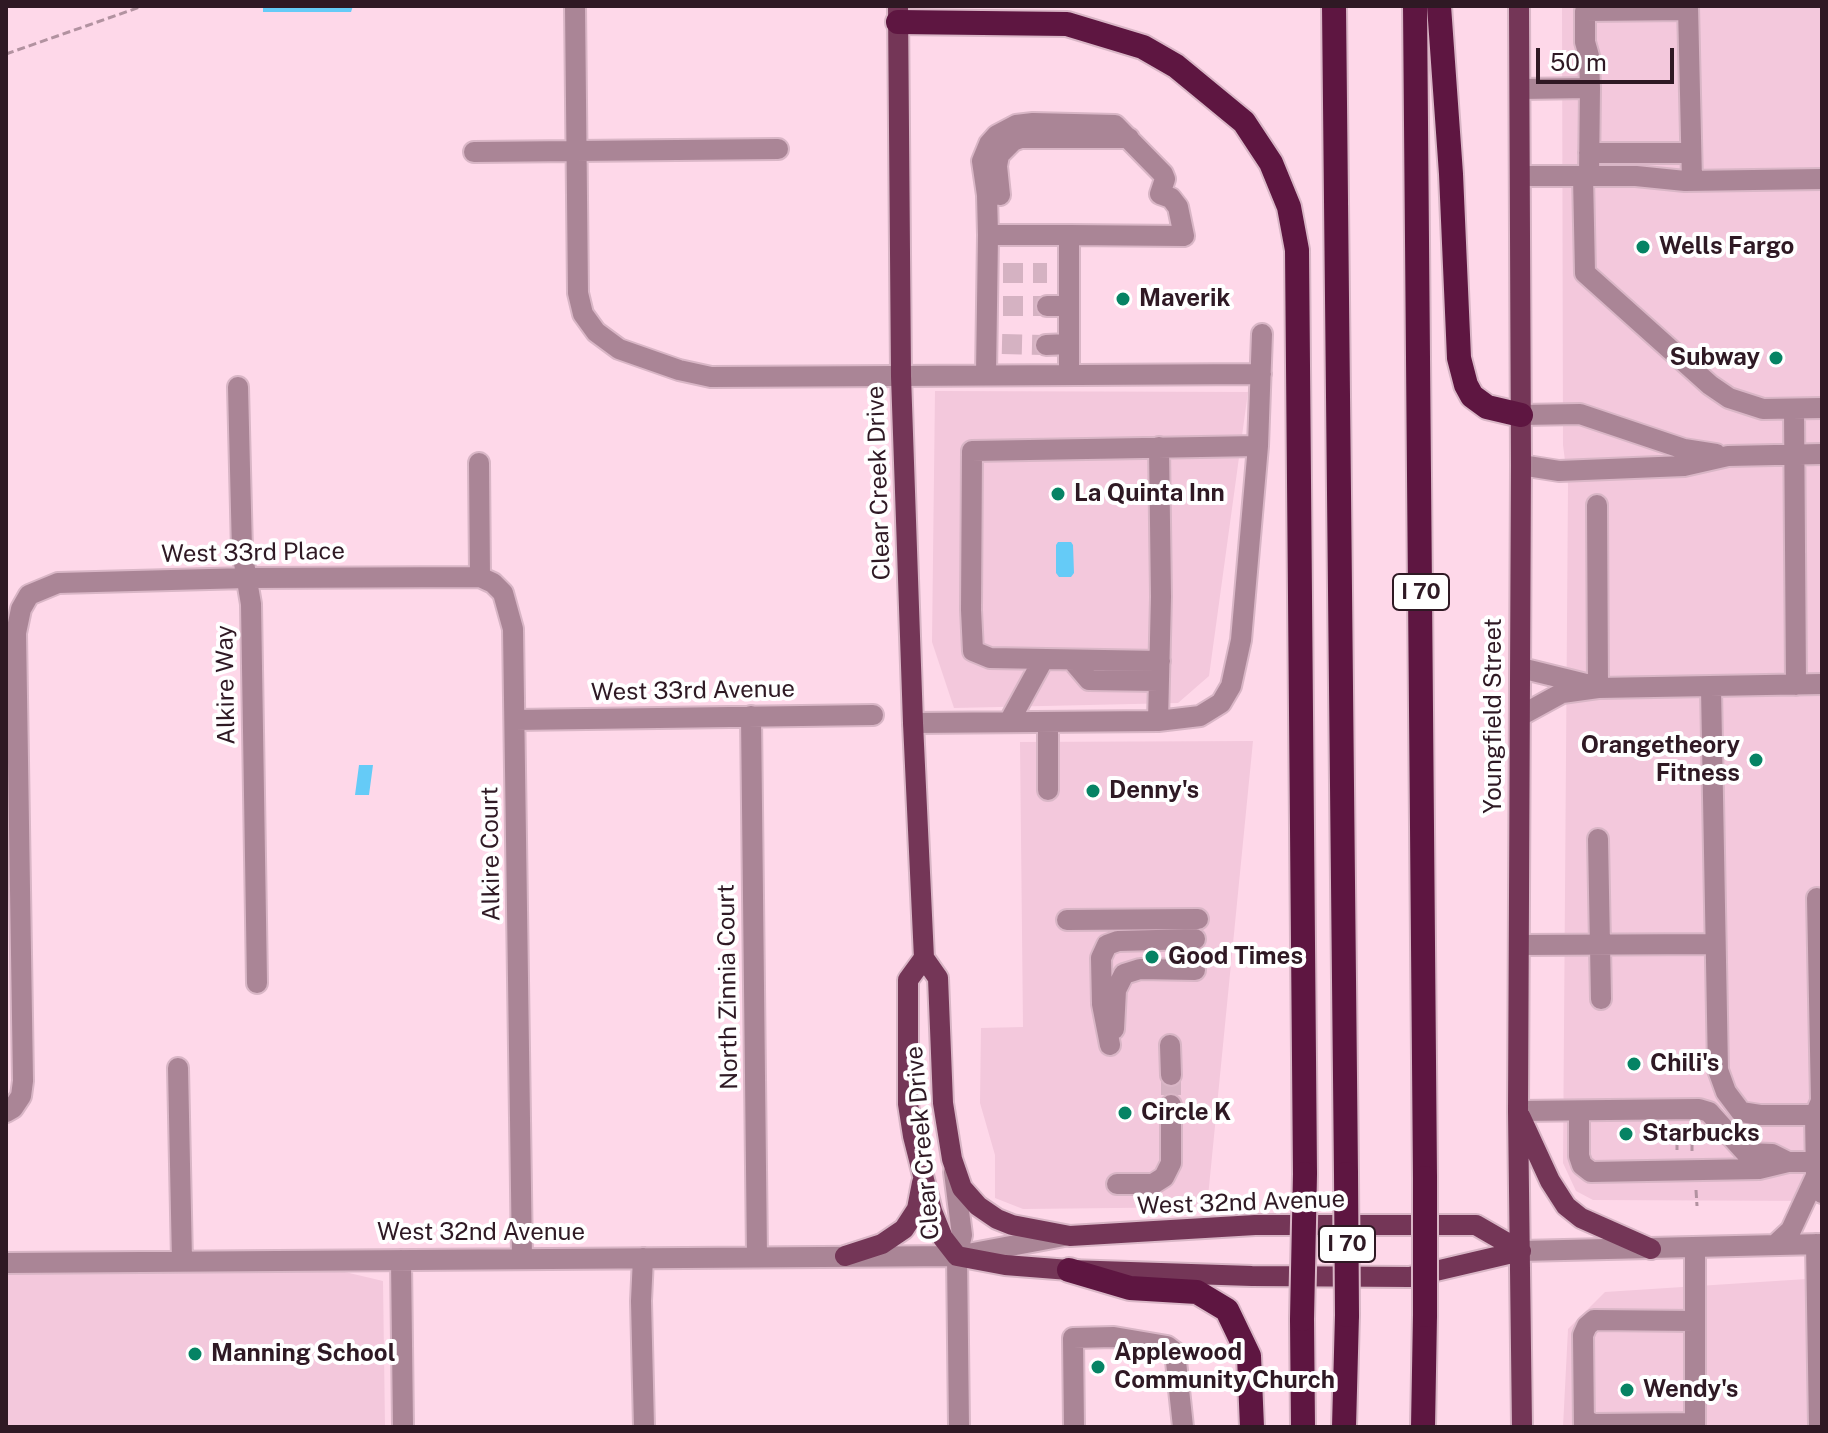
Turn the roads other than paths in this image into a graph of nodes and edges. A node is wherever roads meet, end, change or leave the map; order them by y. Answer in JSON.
{"nodes":[{"id":1,"x":575,"y":6,"type":"edge"},
{"id":2,"x":1334,"y":6,"type":"edge"},
{"id":3,"x":1415,"y":6,"type":"edge"},
{"id":4,"x":1439,"y":6,"type":"edge"},
{"id":5,"x":1519,"y":6,"type":"edge"},
{"id":6,"x":1688,"y":8,"type":"edge"},
{"id":7,"x":898,"y":14,"type":"edge"},
{"id":8,"x":1590,"y":88,"type":"junction"},
{"id":9,"x":1520,"y":89,"type":"junction"},
{"id":10,"x":778,"y":149,"type":"dead end"},
{"id":11,"x":474,"y":152,"type":"dead end"},
{"id":12,"x":575,"y":152,"type":"junction"},
{"id":13,"x":1589,"y":153,"type":"junction"},
{"id":14,"x":1691,"y":153,"type":"junction"},
{"id":15,"x":1520,"y":176,"type":"junction"},
{"id":16,"x":1586,"y":176,"type":"junction"},
{"id":17,"x":1822,"y":179,"type":"edge"},
{"id":18,"x":1692,"y":181,"type":"junction"},
{"id":19,"x":988,"y":235,"type":"junction"},
{"id":20,"x":1069,"y":235,"type":"junction"},
{"id":21,"x":1047,"y":273,"type":"tunnel mouth"},
{"id":22,"x":1069,"y":273,"type":"junction"},
{"id":23,"x":1047,"y":306,"type":"tunnel mouth"},
{"id":24,"x":1069,"y":306,"type":"junction"},
{"id":25,"x":1262,"y":334,"type":"dead end"},
{"id":26,"x":1069,"y":344,"type":"junction"},
{"id":27,"x":1046,"y":345,"type":"tunnel mouth"},
{"id":28,"x":1261,"y":374,"type":"junction"},
{"id":29,"x":986,"y":375,"type":"junction"},
{"id":30,"x":1069,"y":375,"type":"junction"},
{"id":31,"x":901,"y":376,"type":"junction"},
{"id":32,"x":238,"y":387,"type":"dead end"},
{"id":33,"x":1822,"y":408,"type":"edge"},
{"id":34,"x":1794,"y":409,"type":"junction"},
{"id":35,"x":1521,"y":415,"type":"junction"},
{"id":36,"x":1258,"y":446,"type":"junction"},
{"id":37,"x":1159,"y":447,"type":"junction"},
{"id":38,"x":1822,"y":454,"type":"edge"},
{"id":39,"x":1795,"y":455,"type":"junction"},
{"id":40,"x":1728,"y":456,"type":"junction"},
{"id":41,"x":479,"y":463,"type":"dead end"},
{"id":42,"x":1521,"y":465,"type":"junction"},
{"id":43,"x":1597,"y":505,"type":"dead end"},
{"id":44,"x":480,"y":577,"type":"junction"},
{"id":45,"x":247,"y":578,"type":"junction"},
{"id":46,"x":1043,"y":660,"type":"junction"},
{"id":47,"x":1521,"y":668,"type":"junction"},
{"id":48,"x":1160,"y":671,"type":"junction"},
{"id":49,"x":1822,"y":684,"type":"edge"},
{"id":50,"x":1796,"y":685,"type":"junction"},
{"id":51,"x":1598,"y":688,"type":"junction"},
{"id":52,"x":1711,"y":688,"type":"junction"},
{"id":53,"x":873,"y":715,"type":"dead end"},
{"id":54,"x":751,"y":716,"type":"junction"},
{"id":55,"x":1520,"y":716,"type":"junction"},
{"id":56,"x":515,"y":720,"type":"junction"},
{"id":57,"x":1158,"y":721,"type":"junction"},
{"id":58,"x":1009,"y":722,"type":"junction"},
{"id":59,"x":1048,"y":722,"type":"junction"},
{"id":60,"x":913,"y":723,"type":"junction"},
{"id":61,"x":1048,"y":790,"type":"dead end"},
{"id":62,"x":1598,"y":839,"type":"dead end"},
{"id":63,"x":1817,"y":898,"type":"dead end"},
{"id":64,"x":1067,"y":920,"type":"dead end"},
{"id":65,"x":1715,"y":944,"type":"junction"},
{"id":66,"x":1519,"y":945,"type":"junction"},
{"id":67,"x":1600,"y":945,"type":"junction"},
{"id":68,"x":924,"y":958,"type":"junction"},
{"id":69,"x":1195,"y":970,"type":"dead end"},
{"id":70,"x":257,"y":983,"type":"dead end"},
{"id":71,"x":1601,"y":999,"type":"dead end"},
{"id":72,"x":1170,"y":1045,"type":"dead end"},
{"id":73,"x":178,"y":1068,"type":"dead end"},
{"id":74,"x":1171,"y":1075,"type":"tunnel mouth"},
{"id":75,"x":1171,"y":1105,"type":"tunnel mouth"},
{"id":76,"x":1518,"y":1111,"type":"junction"},
{"id":77,"x":1579,"y":1111,"type":"junction"},
{"id":78,"x":6,"y":1112,"type":"edge"},
{"id":79,"x":1819,"y":1115,"type":"edge"},
{"id":80,"x":952,"y":1159,"type":"junction"},
{"id":81,"x":1788,"y":1162,"type":"junction"},
{"id":82,"x":923,"y":1175,"type":"junction"},
{"id":83,"x":1818,"y":1177,"type":"edge"},
{"id":84,"x":1117,"y":1184,"type":"dead end"},
{"id":85,"x":1070,"y":1236,"type":"junction"},
{"id":86,"x":1819,"y":1244,"type":"edge"},
{"id":87,"x":1775,"y":1245,"type":"junction"},
{"id":88,"x":1695,"y":1248,"type":"junction"},
{"id":89,"x":1651,"y":1249,"type":"junction"},
{"id":90,"x":1521,"y":1251,"type":"junction"},
{"id":91,"x":845,"y":1256,"type":"junction"},
{"id":92,"x":957,"y":1256,"type":"junction"},
{"id":93,"x":757,"y":1257,"type":"junction"},
{"id":94,"x":643,"y":1258,"type":"junction"},
{"id":95,"x":522,"y":1259,"type":"junction"},
{"id":96,"x":401,"y":1260,"type":"junction"},
{"id":97,"x":182,"y":1261,"type":"junction"},
{"id":98,"x":6,"y":1263,"type":"edge"},
{"id":99,"x":1069,"y":1270,"type":"junction"},
{"id":100,"x":1695,"y":1321,"type":"junction"},
{"id":101,"x":1584,"y":1421,"type":"edge"},
{"id":102,"x":1695,"y":1425,"type":"edge"},
{"id":103,"x":403,"y":1427,"type":"edge"},
{"id":104,"x":644,"y":1427,"type":"edge"},
{"id":105,"x":959,"y":1427,"type":"edge"},
{"id":106,"x":1074,"y":1427,"type":"edge"},
{"id":107,"x":1183,"y":1427,"type":"edge"},
{"id":108,"x":1252,"y":1427,"type":"edge"},
{"id":109,"x":1303,"y":1427,"type":"edge"},
{"id":110,"x":1344,"y":1427,"type":"edge"},
{"id":111,"x":1423,"y":1427,"type":"edge"},
{"id":112,"x":1522,"y":1427,"type":"edge"},
{"id":113,"x":1819,"y":1427,"type":"edge"}],
"edges":[{"from":1,"to":12,"type":"street"},
{"from":2,"to":110,"type":"highway","number":"I 70","bridge":true},
{"from":3,"to":111,"type":"highway","number":"I 70","bridge":true},
{"from":4,"to":35,"type":"highway"},
{"from":5,"to":9,"type":"main road","name":"Youngfield Street"},
{"from":6,"to":8,"type":"street"},
{"from":6,"to":14,"type":"street"},
{"from":7,"to":31,"type":"main road","name":"Clear Creek Drive"},
{"from":7,"to":109,"type":"highway","bridge":true},
{"from":8,"to":9,"type":"street"},
{"from":8,"to":13,"type":"street"},
{"from":9,"to":15,"type":"main road","name":"Youngfield Street"},
{"from":10,"to":12,"type":"street"},
{"from":11,"to":12,"type":"street"},
{"from":12,"to":31,"type":"street"},
{"from":13,"to":14,"type":"street"},
{"from":13,"to":16,"type":"street"},
{"from":14,"to":18,"type":"street"},
{"from":15,"to":16,"type":"street"},
{"from":15,"to":35,"type":"main road","name":"Youngfield Street"},
{"from":16,"to":18,"type":"street"},
{"from":16,"to":34,"type":"street"},
{"from":17,"to":18,"type":"street"},
{"from":19,"to":20,"type":"street"},
{"from":19,"to":20,"type":"street"},
{"from":19,"to":29,"type":"street"},
{"from":20,"to":22,"type":"street"},
{"from":21,"to":22,"type":"street"},
{"from":22,"to":24,"type":"street"},
{"from":23,"to":24,"type":"street"},
{"from":24,"to":26,"type":"street"},
{"from":25,"to":28,"type":"street"},
{"from":26,"to":27,"type":"street"},
{"from":26,"to":30,"type":"street"},
{"from":28,"to":30,"type":"street"},
{"from":28,"to":36,"type":"street"},
{"from":29,"to":30,"type":"street"},
{"from":29,"to":31,"type":"street"},
{"from":31,"to":60,"type":"main road","name":"Clear Creek Drive"},
{"from":32,"to":45,"type":"street","name":"Alkire Way"},
{"from":33,"to":34,"type":"street"},
{"from":34,"to":39,"type":"street"},
{"from":35,"to":40,"type":"street"},
{"from":35,"to":42,"type":"main road","name":"Youngfield Street"},
{"from":36,"to":37,"type":"street"},
{"from":36,"to":57,"type":"street"},
{"from":37,"to":46,"type":"street"},
{"from":37,"to":48,"type":"street"},
{"from":38,"to":39,"type":"street"},
{"from":39,"to":40,"type":"street"},
{"from":39,"to":50,"type":"street"},
{"from":40,"to":42,"type":"street"},
{"from":41,"to":44,"type":"street"},
{"from":42,"to":47,"type":"main road","name":"Youngfield Street"},
{"from":43,"to":51,"type":"street"},
{"from":44,"to":45,"type":"street","name":"West 33rd Place"},
{"from":44,"to":56,"type":"street","name":"Alkire Court"},
{"from":45,"to":70,"type":"street","name":"Alkire Way"},
{"from":45,"to":78,"type":"street","name":"West 33rd Place"},
{"from":46,"to":48,"type":"street"},
{"from":46,"to":58,"type":"street"},
{"from":47,"to":51,"type":"street"},
{"from":47,"to":55,"type":"main road","name":"Youngfield Street"},
{"from":48,"to":57,"type":"street"},
{"from":49,"to":50,"type":"street"},
{"from":50,"to":52,"type":"street"},
{"from":51,"to":52,"type":"street"},
{"from":51,"to":55,"type":"street"},
{"from":52,"to":65,"type":"street"},
{"from":53,"to":54,"type":"street","name":"West 33rd Avenue"},
{"from":54,"to":56,"type":"street","name":"West 33rd Avenue"},
{"from":54,"to":93,"type":"street","name":"North Zinnia Court"},
{"from":55,"to":66,"type":"main road","name":"Youngfield Street"},
{"from":56,"to":95,"type":"street","name":"Alkire Court"},
{"from":57,"to":59,"type":"street"},
{"from":58,"to":59,"type":"street"},
{"from":58,"to":60,"type":"street"},
{"from":59,"to":61,"type":"street"},
{"from":60,"to":68,"type":"main road","name":"Clear Creek Drive"},
{"from":62,"to":67,"type":"street"},
{"from":63,"to":79,"type":"street"},
{"from":64,"to":69,"type":"street"},
{"from":65,"to":67,"type":"street"},
{"from":65,"to":79,"type":"street"},
{"from":66,"to":67,"type":"street"},
{"from":66,"to":76,"type":"main road","name":"Youngfield Street"},
{"from":67,"to":71,"type":"street"},
{"from":68,"to":80,"type":"main road","name":"Clear Creek Drive"},
{"from":68,"to":82,"type":"main road","name":"Clear Creek Drive"},
{"from":72,"to":74,"type":"street"},
{"from":73,"to":97,"type":"street"},
{"from":75,"to":84,"type":"street"},
{"from":76,"to":77,"type":"street"},
{"from":76,"to":89,"type":"main road"},
{"from":76,"to":90,"type":"main road","name":"Youngfield Street"},
{"from":77,"to":81,"type":"street"},
{"from":77,"to":81,"type":"street"},
{"from":79,"to":83,"type":"street"},
{"from":80,"to":85,"type":"main road"},
{"from":80,"to":92,"type":"street","name":"Clear Creek Drive"},
{"from":81,"to":83,"type":"street"},
{"from":82,"to":91,"type":"main road"},
{"from":82,"to":92,"type":"main road","name":"Clear Creek Drive"},
{"from":83,"to":87,"type":"street"},
{"from":85,"to":90,"type":"main road","name":"West 32nd Avenue"},
{"from":85,"to":92,"type":"street","name":"West 32nd Avenue"},
{"from":86,"to":87,"type":"street","name":"West 32nd Avenue"},
{"from":86,"to":113,"type":"street"},
{"from":87,"to":88,"type":"street","name":"West 32nd Avenue"},
{"from":88,"to":89,"type":"street","name":"West 32nd Avenue"},
{"from":88,"to":100,"type":"street"},
{"from":89,"to":90,"type":"street","name":"West 32nd Avenue"},
{"from":90,"to":99,"type":"main road","name":"West 32nd Avenue"},
{"from":90,"to":112,"type":"main road","name":"Youngfield Street"},
{"from":91,"to":92,"type":"street","name":"West 32nd Avenue"},
{"from":91,"to":93,"type":"street","name":"West 32nd Avenue"},
{"from":92,"to":99,"type":"main road","name":"West 32nd Avenue"},
{"from":92,"to":105,"type":"street"},
{"from":93,"to":94,"type":"street","name":"West 32nd Avenue"},
{"from":94,"to":95,"type":"street","name":"West 32nd Avenue"},
{"from":94,"to":104,"type":"street"},
{"from":95,"to":96,"type":"street","name":"West 32nd Avenue"},
{"from":96,"to":97,"type":"street","name":"West 32nd Avenue"},
{"from":96,"to":103,"type":"street"},
{"from":97,"to":98,"type":"street","name":"West 32nd Avenue"},
{"from":99,"to":108,"type":"highway"},
{"from":100,"to":101,"type":"street"},
{"from":100,"to":102,"type":"street"},
{"from":101,"to":102,"type":"street"},
{"from":106,"to":107,"type":"street"}]}
